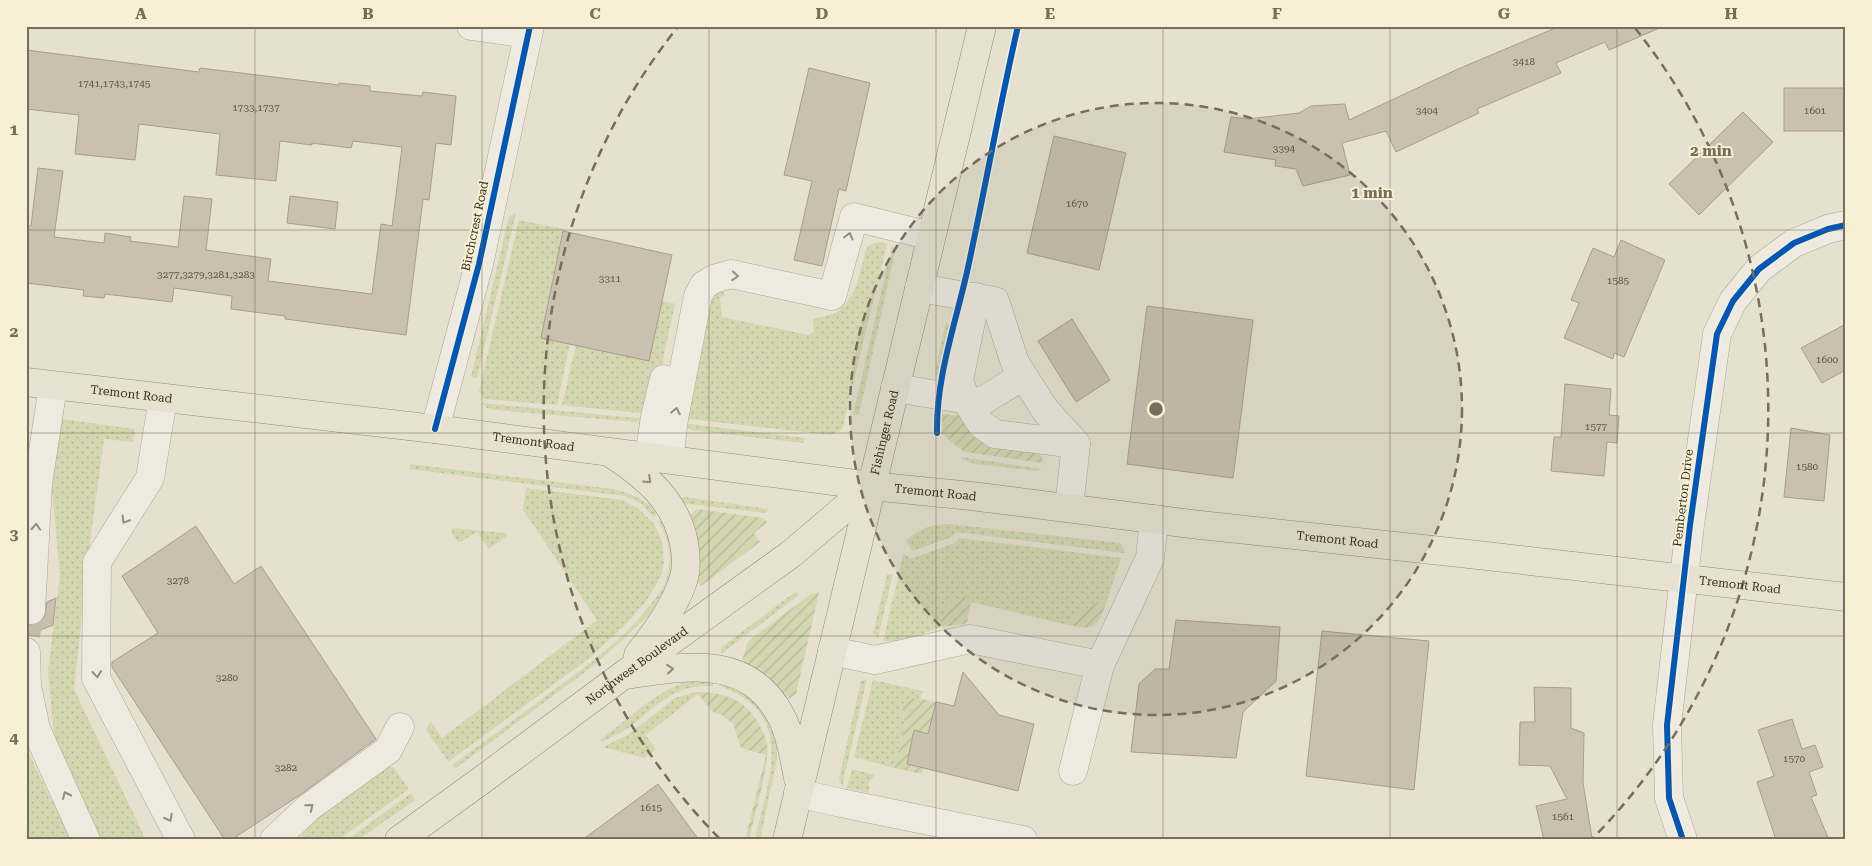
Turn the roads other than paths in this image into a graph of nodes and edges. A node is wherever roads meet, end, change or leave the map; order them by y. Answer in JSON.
{"nodes":[{"id":1,"x":471,"y":26,"type":"edge"},
{"id":2,"x":982,"y":26,"type":"edge"},
{"id":3,"x":529,"y":30,"type":"edge"},
{"id":4,"x":1846,"y":225,"type":"edge"},
{"id":5,"x":932,"y":236,"type":"junction"},
{"id":6,"x":919,"y":288,"type":"junction"},
{"id":7,"x":976,"y":297,"type":"junction"},
{"id":8,"x":1019,"y":369,"type":"junction"},
{"id":9,"x":26,"y":382,"type":"edge"},
{"id":10,"x":53,"y":386,"type":"junction"},
{"id":11,"x":895,"y":388,"type":"junction"},
{"id":12,"x":163,"y":398,"type":"junction"},
{"id":13,"x":966,"y":400,"type":"junction"},
{"id":14,"x":436,"y":429,"type":"junction"},
{"id":15,"x":1076,"y":444,"type":"junction"},
{"id":16,"x":609,"y":452,"type":"junction"},
{"id":17,"x":659,"y":458,"type":"junction"},
{"id":18,"x":32,"y":475,"type":"edge"},
{"id":19,"x":871,"y":486,"type":"junction"},
{"id":20,"x":1069,"y":508,"type":"junction"},
{"id":21,"x":1154,"y":519,"type":"junction"},
{"id":22,"x":1684,"y":579,"type":"junction"},
{"id":23,"x":1846,"y":597,"type":"edge"},
{"id":24,"x":31,"y":610,"type":"dead end"},
{"id":25,"x":832,"y":651,"type":"junction"},
{"id":26,"x":26,"y":652,"type":"edge"},
{"id":27,"x":1100,"y":665,"type":"junction"},
{"id":28,"x":622,"y":676,"type":"junction"},
{"id":29,"x":400,"y":727,"type":"dead end"},
{"id":30,"x":1073,"y":771,"type":"dead end"},
{"id":31,"x":799,"y":789,"type":"junction"},
{"id":32,"x":86,"y":840,"type":"edge"},
{"id":33,"x":181,"y":840,"type":"edge"},
{"id":34,"x":274,"y":840,"type":"edge"},
{"id":35,"x":399,"y":840,"type":"edge"},
{"id":36,"x":787,"y":840,"type":"edge"},
{"id":37,"x":1023,"y":840,"type":"edge"},
{"id":38,"x":1683,"y":840,"type":"edge"}],
"edges":[{"from":1,"to":3,"type":"street"},
{"from":2,"to":5,"type":"main road","name":"Fishinger Road"},
{"from":3,"to":14,"type":"street","name":"Birchcrest Road"},
{"from":4,"to":22,"type":"street","name":"Pemberton Drive"},
{"from":5,"to":6,"type":"main road","name":"Fishinger Road"},
{"from":17,"to":5,"type":"street","one_way":true},
{"from":6,"to":7,"type":"street"},
{"from":6,"to":11,"type":"main road","name":"Fishinger Road"},
{"from":7,"to":8,"type":"street"},
{"from":7,"to":13,"type":"street"},
{"from":8,"to":13,"type":"street"},
{"from":8,"to":15,"type":"street"},
{"from":9,"to":10,"type":"main road","name":"Tremont Road"},
{"from":10,"to":12,"type":"main road","name":"Tremont Road"},
{"from":10,"to":18,"type":"street"},
{"from":11,"to":13,"type":"street"},
{"from":11,"to":19,"type":"main road","name":"Fishinger Road"},
{"from":12,"to":14,"type":"main road","name":"Tremont Road"},
{"from":12,"to":33,"type":"street","one_way":true},
{"from":13,"to":15,"type":"street"},
{"from":14,"to":16,"type":"main road","name":"Tremont Road"},
{"from":15,"to":20,"type":"street"},
{"from":16,"to":17,"type":"main road","name":"Tremont Road"},
{"from":16,"to":28,"type":"main road","one_way":true},
{"from":17,"to":19,"type":"main road","name":"Tremont Road"},
{"from":24,"to":18,"type":"street","one_way":true},
{"from":19,"to":20,"type":"main road","name":"Tremont Road"},
{"from":19,"to":25,"type":"main road","name":"Fishinger Road"},
{"from":19,"to":28,"type":"main road","name":"Northwest Boulevard"},
{"from":20,"to":21,"type":"main road","name":"Tremont Road"},
{"from":21,"to":22,"type":"main road","name":"Tremont Road"},
{"from":21,"to":27,"type":"street"},
{"from":22,"to":23,"type":"main road","name":"Tremont Road"},
{"from":22,"to":38,"type":"street","name":"Pemberton Drive"},
{"from":25,"to":27,"type":"street"},
{"from":25,"to":31,"type":"main road","name":"Fishinger Road"},
{"from":32,"to":26,"type":"street","one_way":true},
{"from":27,"to":30,"type":"street"},
{"from":28,"to":31,"type":"main road","one_way":true},
{"from":28,"to":35,"type":"main road","name":"Northwest Boulevard"},
{"from":34,"to":29,"type":"street","one_way":true},
{"from":31,"to":36,"type":"main road","name":"Fishinger Road"},
{"from":31,"to":37,"type":"street"}]}
